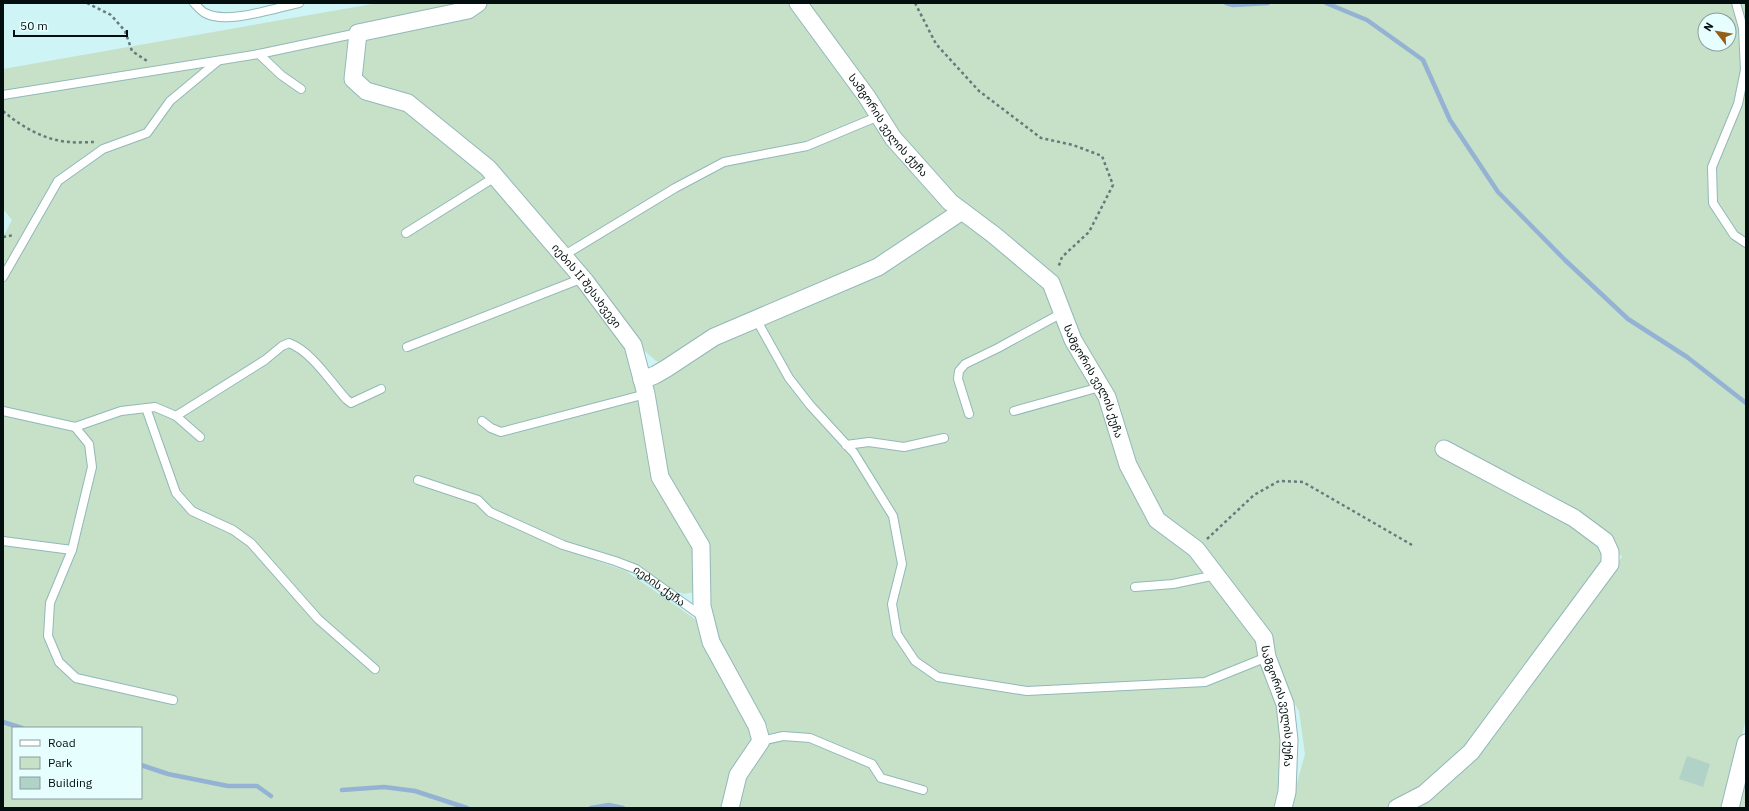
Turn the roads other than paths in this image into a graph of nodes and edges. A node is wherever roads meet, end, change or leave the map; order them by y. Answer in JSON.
{"nodes":[{"id":1,"x":194,"y":3,"type":"edge"},
{"id":2,"x":299,"y":3,"type":"edge"},
{"id":3,"x":478,"y":3,"type":"edge"},
{"id":4,"x":798,"y":3,"type":"edge"},
{"id":5,"x":1736,"y":3,"type":"edge"},
{"id":6,"x":358,"y":33,"type":"junction"},
{"id":7,"x":259,"y":54,"type":"junction"},
{"id":8,"x":219,"y":60,"type":"junction"},
{"id":9,"x":301,"y":89,"type":"dead end"},
{"id":10,"x":3,"y":95,"type":"edge"},
{"id":11,"x":879,"y":116,"type":"junction"},
{"id":12,"x":495,"y":177,"type":"junction"},
{"id":13,"x":962,"y":211,"type":"junction"},
{"id":14,"x":406,"y":233,"type":"dead end"},
{"id":15,"x":1746,"y":243,"type":"edge"},
{"id":16,"x":563,"y":256,"type":"junction"},
{"id":17,"x":3,"y":277,"type":"edge"},
{"id":18,"x":583,"y":278,"type":"junction"},
{"id":19,"x":1062,"y":313,"type":"junction"},
{"id":20,"x":756,"y":319,"type":"junction"},
{"id":21,"x":407,"y":347,"type":"dead end"},
{"id":22,"x":644,"y":387,"type":"junction"},
{"id":23,"x":1100,"y":387,"type":"junction"},
{"id":24,"x":381,"y":389,"type":"dead end"},
{"id":25,"x":146,"y":408,"type":"junction"},
{"id":26,"x":3,"y":411,"type":"edge"},
{"id":27,"x":1014,"y":411,"type":"dead end"},
{"id":28,"x":969,"y":414,"type":"dead end"},
{"id":29,"x":176,"y":416,"type":"junction"},
{"id":30,"x":482,"y":421,"type":"dead end"},
{"id":31,"x":75,"y":427,"type":"junction"},
{"id":32,"x":200,"y":437,"type":"dead end"},
{"id":33,"x":944,"y":438,"type":"dead end"},
{"id":34,"x":846,"y":445,"type":"junction"},
{"id":35,"x":1444,"y":449,"type":"dead end"},
{"id":36,"x":418,"y":480,"type":"dead end"},
{"id":37,"x":3,"y":541,"type":"edge"},
{"id":38,"x":72,"y":550,"type":"junction"},
{"id":39,"x":1216,"y":575,"type":"junction"},
{"id":40,"x":1135,"y":587,"type":"dead end"},
{"id":41,"x":705,"y":619,"type":"junction"},
{"id":42,"x":1267,"y":657,"type":"junction"},
{"id":43,"x":375,"y":669,"type":"dead end"},
{"id":44,"x":173,"y":700,"type":"dead end"},
{"id":45,"x":761,"y":741,"type":"junction"},
{"id":46,"x":1746,"y":743,"type":"edge"},
{"id":47,"x":923,"y":790,"type":"dead end"},
{"id":48,"x":730,"y":808,"type":"edge"},
{"id":49,"x":1283,"y":808,"type":"edge"},
{"id":50,"x":1397,"y":808,"type":"edge"},
{"id":51,"x":1730,"y":808,"type":"edge"}],
"edges":[{"from":1,"to":2,"type":"lane"},
{"from":3,"to":6,"type":"street"},
{"from":4,"to":11,"type":"street","name":"სამგორის ველის ქუჩა"},
{"from":5,"to":15,"type":"lane"},
{"from":6,"to":7,"type":"lane"},
{"from":6,"to":12,"type":"street","name":"იების II შესახვევი"},
{"from":7,"to":8,"type":"lane"},
{"from":7,"to":9,"type":"lane"},
{"from":8,"to":10,"type":"lane"},
{"from":8,"to":17,"type":"lane"},
{"from":11,"to":13,"type":"street","name":"სამგორის ველის ქუჩა"},
{"from":11,"to":16,"type":"lane"},
{"from":12,"to":14,"type":"lane"},
{"from":12,"to":16,"type":"street","name":"იების II შესახვევი"},
{"from":13,"to":19,"type":"street","name":"სამგორის ველის ქუჩა"},
{"from":13,"to":20,"type":"street"},
{"from":16,"to":18,"type":"street","name":"იების II შესახვევი"},
{"from":18,"to":21,"type":"lane"},
{"from":18,"to":22,"type":"street","name":"იების II შესახვევი"},
{"from":19,"to":23,"type":"street","name":"სამგორის ველის ქუჩა"},
{"from":19,"to":28,"type":"lane"},
{"from":20,"to":22,"type":"street"},
{"from":20,"to":34,"type":"lane"},
{"from":22,"to":30,"type":"lane"},
{"from":22,"to":41,"type":"street","name":"იების II შესახვევი"},
{"from":23,"to":27,"type":"lane"},
{"from":23,"to":39,"type":"street","name":"სამგორის ველის ქუჩა"},
{"from":24,"to":29,"type":"lane"},
{"from":25,"to":29,"type":"lane"},
{"from":25,"to":31,"type":"lane"},
{"from":25,"to":43,"type":"lane"},
{"from":26,"to":31,"type":"lane"},
{"from":29,"to":32,"type":"lane"},
{"from":31,"to":38,"type":"lane"},
{"from":33,"to":34,"type":"lane"},
{"from":34,"to":42,"type":"lane"},
{"from":35,"to":50,"type":"street"},
{"from":36,"to":41,"type":"lane","name":"იების ქუჩა"},
{"from":37,"to":38,"type":"lane"},
{"from":38,"to":44,"type":"lane"},
{"from":39,"to":40,"type":"lane"},
{"from":39,"to":42,"type":"street","name":"სამგორის ველის ქუჩა"},
{"from":41,"to":45,"type":"street"},
{"from":42,"to":49,"type":"street","name":"სამგორის ველის ქუჩა"},
{"from":45,"to":47,"type":"lane"},
{"from":45,"to":48,"type":"street"},
{"from":46,"to":51,"type":"street"}]}
